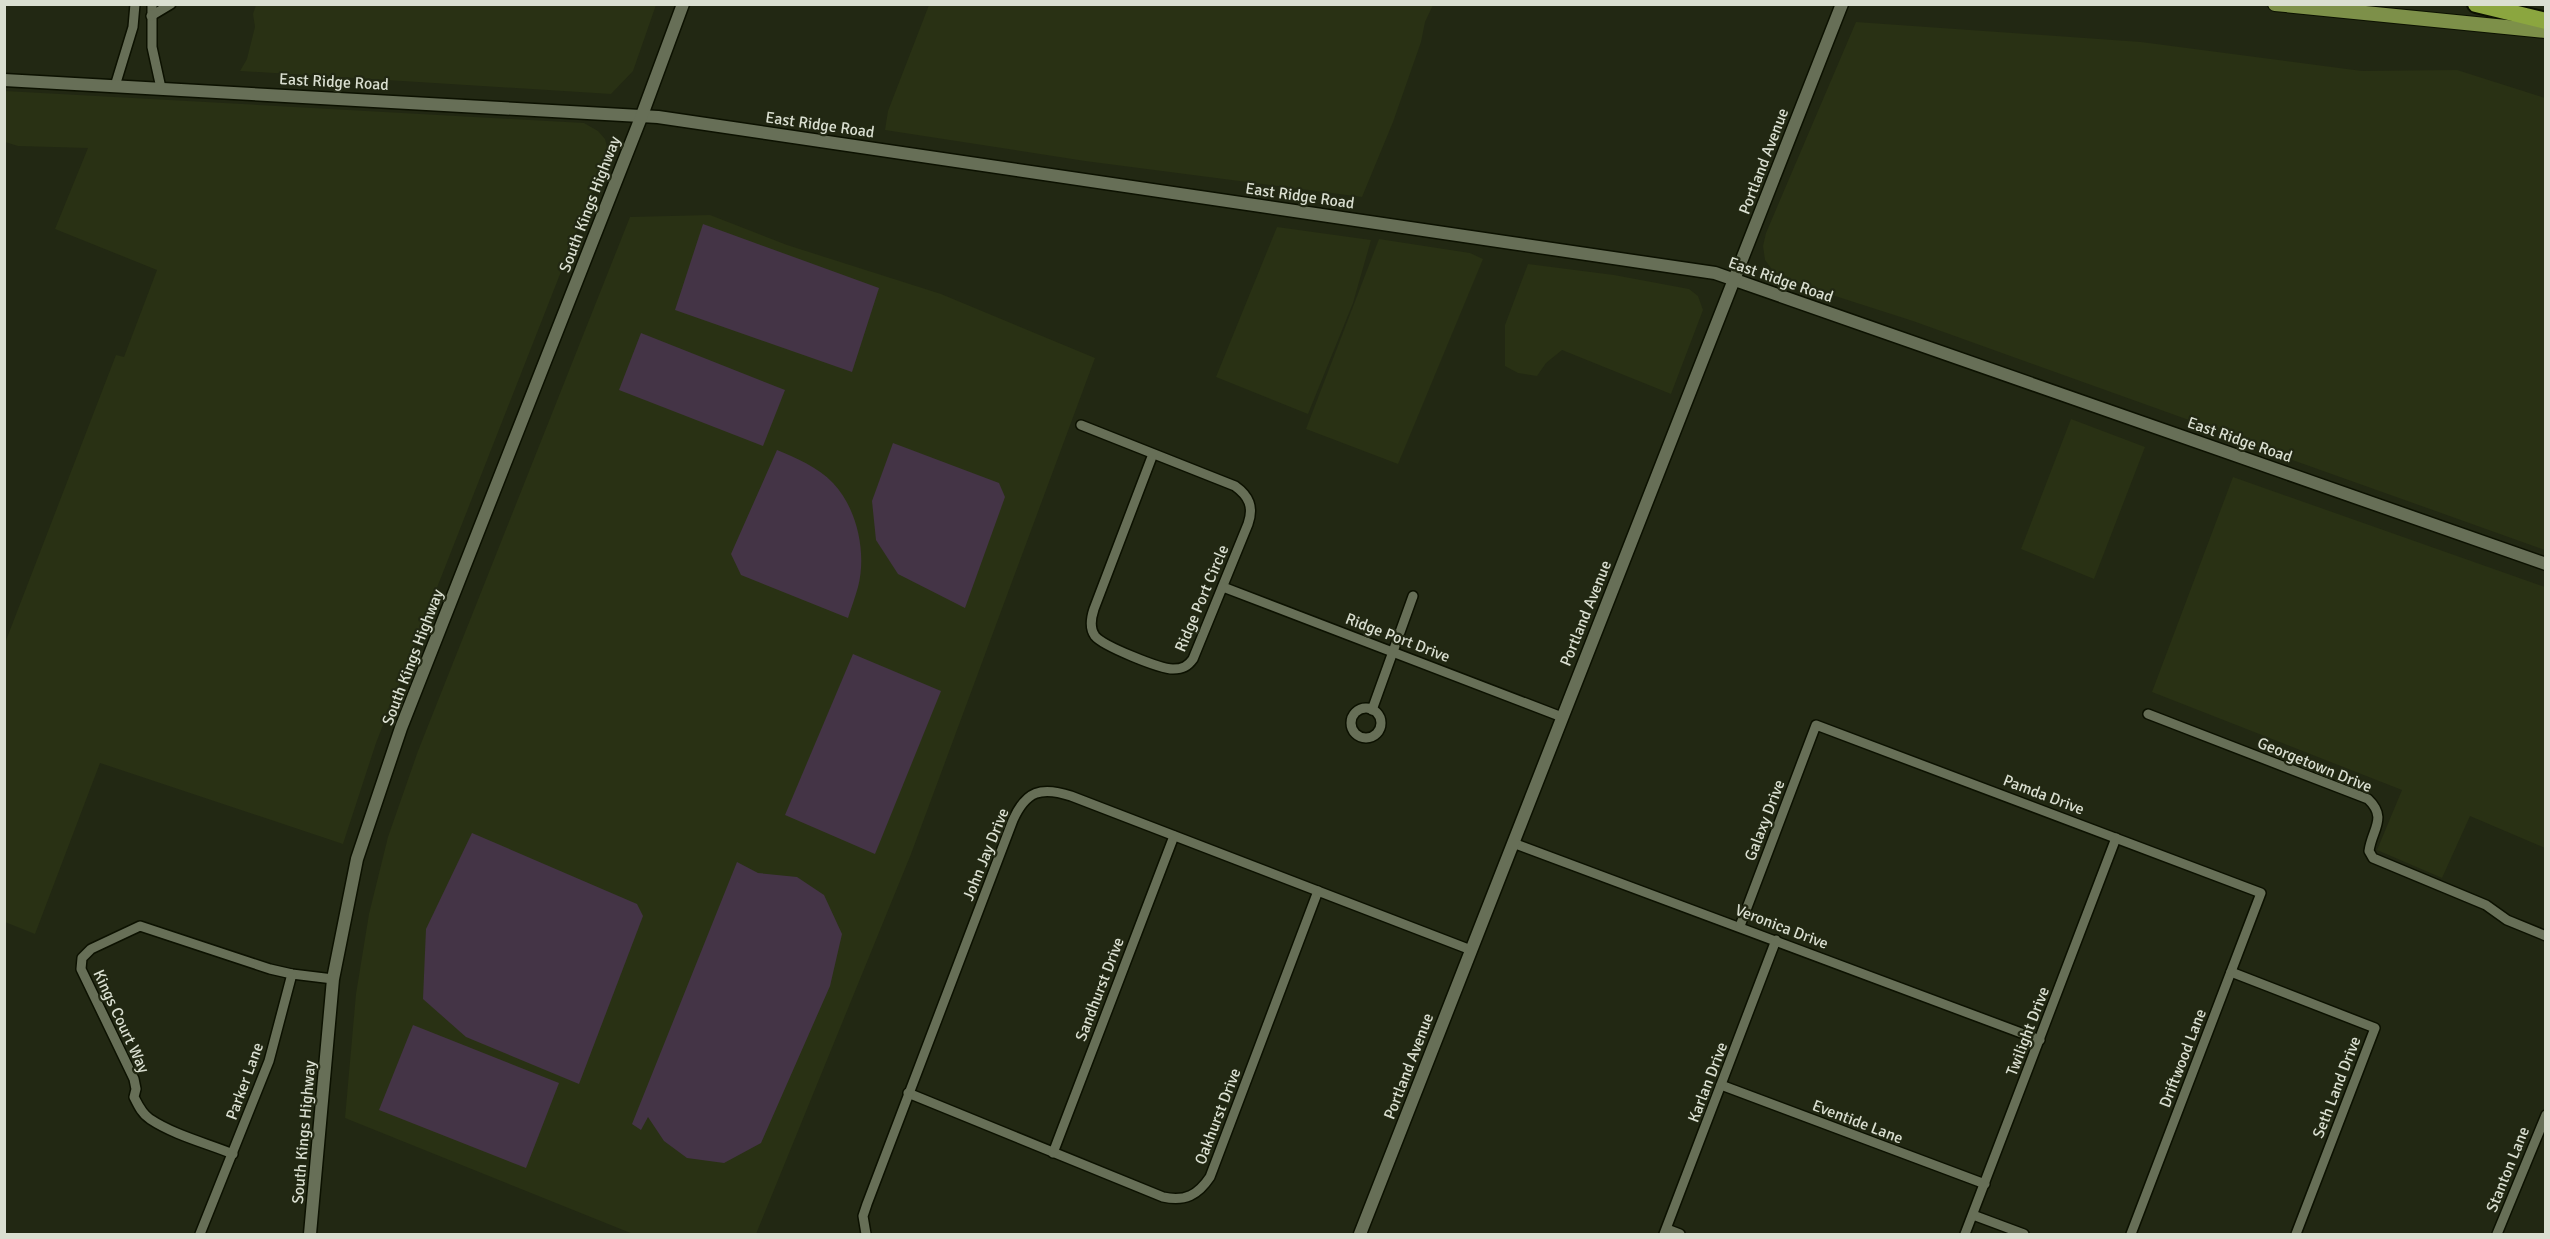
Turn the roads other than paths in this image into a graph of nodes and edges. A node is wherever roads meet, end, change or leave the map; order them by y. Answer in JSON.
{"nodes":[{"id":1,"x":135,"y":4,"type":"edge"},
{"id":2,"x":152,"y":4,"type":"edge"},
{"id":3,"x":171,"y":4,"type":"edge"},
{"id":4,"x":683,"y":4,"type":"edge"},
{"id":5,"x":1842,"y":4,"type":"edge"},
{"id":6,"x":2275,"y":4,"type":"edge"},
{"id":7,"x":2476,"y":4,"type":"edge"},
{"id":8,"x":151,"y":16,"type":"junction"},
{"id":9,"x":2546,"y":21,"type":"edge"},
{"id":10,"x":2546,"y":32,"type":"edge"},
{"id":11,"x":4,"y":80,"type":"edge"},
{"id":12,"x":115,"y":86,"type":"junction"},
{"id":13,"x":161,"y":88,"type":"junction"},
{"id":14,"x":642,"y":115,"type":"junction"},
{"id":15,"x":1734,"y":279,"type":"junction"},
{"id":16,"x":1081,"y":425,"type":"dead end"},
{"id":17,"x":1153,"y":454,"type":"junction"},
{"id":18,"x":2546,"y":564,"type":"edge"},
{"id":19,"x":1222,"y":587,"type":"junction"},
{"id":20,"x":1413,"y":596,"type":"dead end"},
{"id":21,"x":1393,"y":651,"type":"junction"},
{"id":22,"x":1372,"y":710,"type":"dead end"},
{"id":23,"x":2148,"y":714,"type":"dead end"},
{"id":24,"x":1562,"y":717,"type":"junction"},
{"id":25,"x":1816,"y":725,"type":"joint"},
{"id":26,"x":1174,"y":836,"type":"junction"},
{"id":27,"x":2116,"y":838,"type":"junction"},
{"id":28,"x":1513,"y":843,"type":"junction"},
{"id":29,"x":1318,"y":891,"type":"junction"},
{"id":30,"x":2261,"y":893,"type":"joint"},
{"id":31,"x":1740,"y":926,"type":"junction"},
{"id":32,"x":2546,"y":936,"type":"edge"},
{"id":33,"x":1776,"y":940,"type":"junction"},
{"id":34,"x":1471,"y":950,"type":"junction"},
{"id":35,"x":2231,"y":972,"type":"junction"},
{"id":36,"x":292,"y":974,"type":"junction"},
{"id":37,"x":333,"y":979,"type":"junction"},
{"id":38,"x":2040,"y":1040,"type":"junction"},
{"id":39,"x":1721,"y":1085,"type":"junction"},
{"id":40,"x":908,"y":1093,"type":"junction"},
{"id":41,"x":2546,"y":1115,"type":"edge"},
{"id":42,"x":1053,"y":1153,"type":"junction"},
{"id":43,"x":233,"y":1154,"type":"junction"},
{"id":44,"x":1985,"y":1184,"type":"junction"},
{"id":45,"x":1973,"y":1215,"type":"junction"},
{"id":46,"x":1665,"y":1232,"type":"edge"},
{"id":47,"x":200,"y":1234,"type":"edge"},
{"id":48,"x":310,"y":1234,"type":"edge"},
{"id":49,"x":866,"y":1234,"type":"edge"},
{"id":50,"x":1360,"y":1234,"type":"edge"},
{"id":51,"x":1680,"y":1234,"type":"edge"},
{"id":52,"x":1965,"y":1234,"type":"edge"},
{"id":53,"x":2024,"y":1234,"type":"edge"},
{"id":54,"x":2131,"y":1234,"type":"edge"},
{"id":55,"x":2296,"y":1234,"type":"edge"},
{"id":56,"x":2498,"y":1234,"type":"edge"}],
"edges":[{"from":1,"to":12,"type":"street"},
{"from":2,"to":8,"type":"street"},
{"from":3,"to":8,"type":"street"},
{"from":4,"to":14,"type":"main road","name":"South Kings Highway"},
{"from":5,"to":15,"type":"main road","name":"Portland Avenue"},
{"from":6,"to":10,"type":"main road"},
{"from":7,"to":9,"type":"highway"},
{"from":8,"to":13,"type":"street"},
{"from":11,"to":12,"type":"main road","name":"East Ridge Road"},
{"from":12,"to":13,"type":"main road","name":"East Ridge Road"},
{"from":13,"to":14,"type":"main road","name":"East Ridge Road"},
{"from":14,"to":15,"type":"main road","name":"East Ridge Road"},
{"from":14,"to":37,"type":"main road","name":"South Kings Highway"},
{"from":15,"to":18,"type":"main road","name":"East Ridge Road"},
{"from":15,"to":24,"type":"main road","name":"Portland Avenue"},
{"from":16,"to":17,"type":"street"},
{"from":17,"to":19,"type":"street","name":"Ridge Port Circle"},
{"from":17,"to":19,"type":"street","name":"Ridge Port Circle"},
{"from":19,"to":21,"type":"street","name":"Ridge Port Drive"},
{"from":20,"to":21,"type":"street"},
{"from":21,"to":22,"type":"street"},
{"from":21,"to":24,"type":"street","name":"Ridge Port Drive"},
{"from":23,"to":32,"type":"street","name":"Georgetown Drive"},
{"from":24,"to":28,"type":"main road","name":"Portland Avenue"},
{"from":25,"to":27,"type":"street","name":"Pamda Drive"},
{"from":25,"to":31,"type":"street","name":"Galaxy Drive"},
{"from":26,"to":29,"type":"street","name":"John Jay Drive"},
{"from":26,"to":40,"type":"street","name":"John Jay Drive"},
{"from":26,"to":42,"type":"street","name":"Sandhurst Drive"},
{"from":27,"to":30,"type":"street","name":"Pamda Drive"},
{"from":27,"to":38,"type":"street","name":"Twilight Drive"},
{"from":28,"to":31,"type":"street","name":"Veronica Drive"},
{"from":28,"to":34,"type":"main road","name":"Portland Avenue"},
{"from":29,"to":34,"type":"street","name":"John Jay Drive"},
{"from":29,"to":42,"type":"street","name":"Oakhurst Drive"},
{"from":30,"to":35,"type":"street","name":"Driftwood Lane"},
{"from":31,"to":33,"type":"street","name":"Veronica Drive"},
{"from":33,"to":38,"type":"street","name":"Veronica Drive"},
{"from":33,"to":39,"type":"street","name":"Karlan Drive"},
{"from":34,"to":50,"type":"main road","name":"Portland Avenue"},
{"from":35,"to":54,"type":"street","name":"Driftwood Lane"},
{"from":35,"to":55,"type":"street","name":"Seth Land Drive"},
{"from":36,"to":37,"type":"street"},
{"from":36,"to":43,"type":"street","name":"Parker Lane"},
{"from":36,"to":43,"type":"street","name":"Kings Court Way"},
{"from":37,"to":48,"type":"main road","name":"South Kings Highway"},
{"from":38,"to":44,"type":"street","name":"Twilight Drive"},
{"from":39,"to":44,"type":"street","name":"Eventide Lane"},
{"from":39,"to":46,"type":"street","name":"Karlan Drive"},
{"from":40,"to":42,"type":"street","name":"Oakhurst Drive"},
{"from":40,"to":49,"type":"street","name":"John Jay Drive"},
{"from":41,"to":56,"type":"street","name":"Stanton Lane"},
{"from":43,"to":47,"type":"street","name":"Parker Lane"},
{"from":44,"to":45,"type":"street","name":"Twilight Drive"},
{"from":45,"to":52,"type":"street","name":"Twilight Drive"},
{"from":45,"to":53,"type":"street"},
{"from":46,"to":51,"type":"street"}]}
